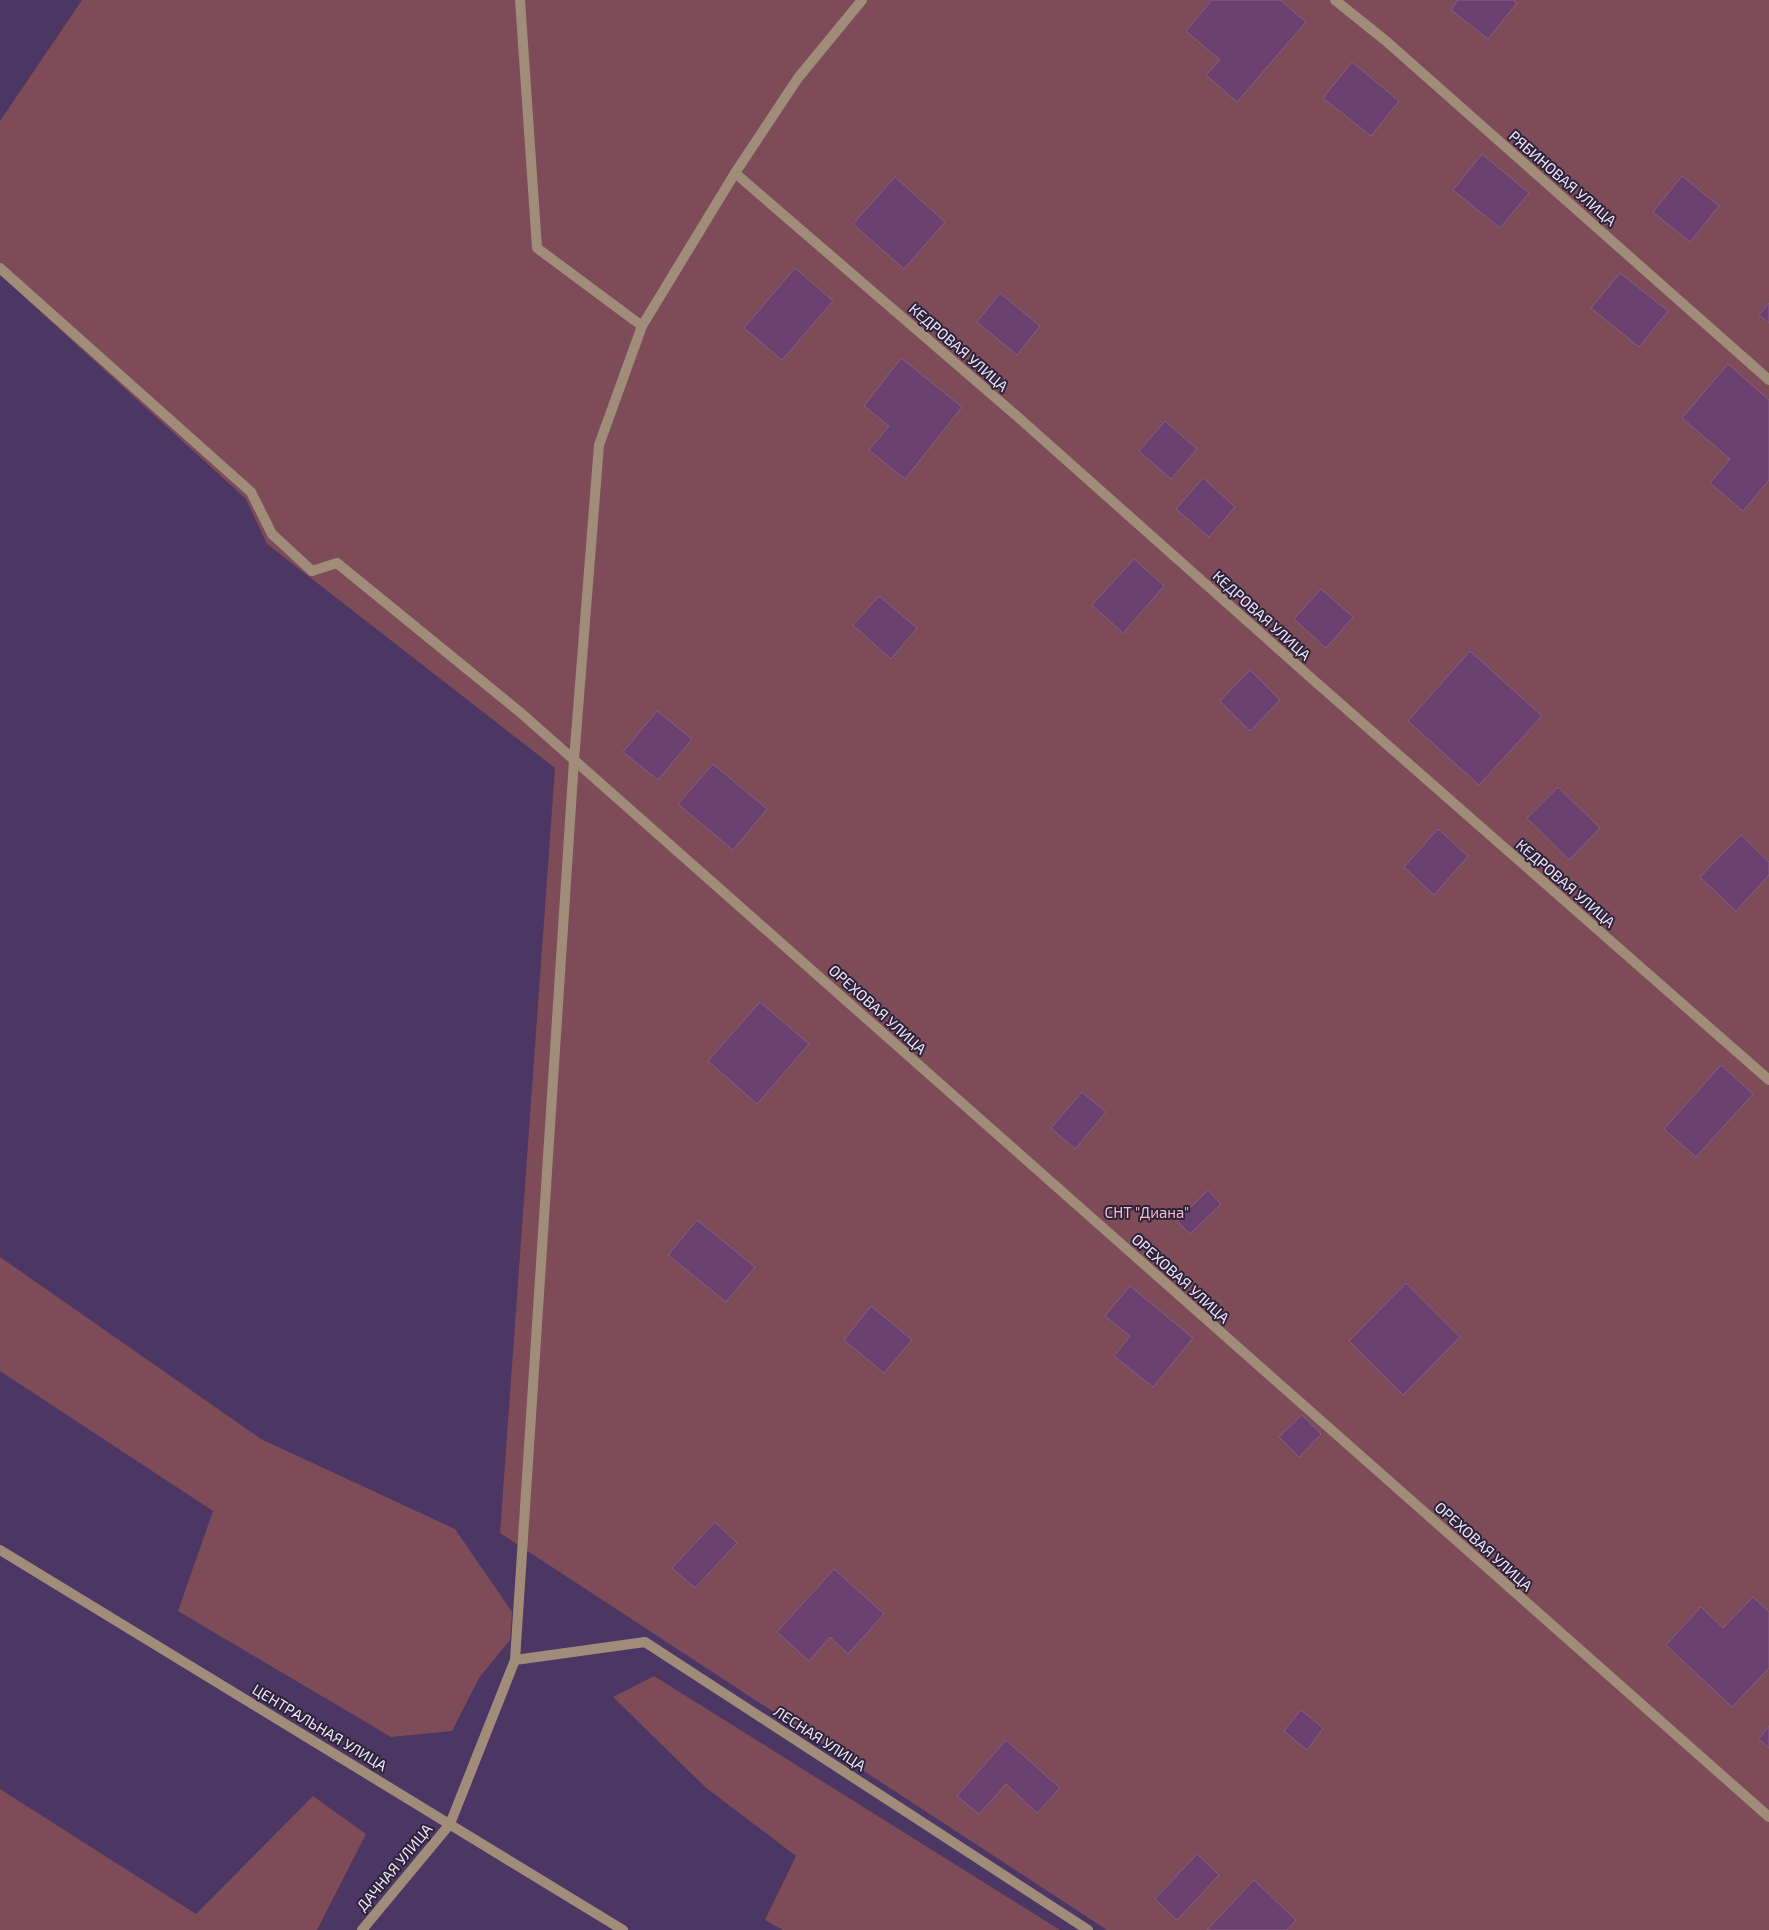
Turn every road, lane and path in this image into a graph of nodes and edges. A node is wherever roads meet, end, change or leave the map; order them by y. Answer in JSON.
{"nodes":[{"id":1,"x":520,"y":0,"type":"edge"},
{"id":2,"x":862,"y":0,"type":"edge"},
{"id":3,"x":1335,"y":0,"type":"edge"},
{"id":4,"x":735,"y":174,"type":"junction"},
{"id":5,"x":0,"y":268,"type":"edge"},
{"id":6,"x":642,"y":326,"type":"junction"},
{"id":7,"x":1769,"y":380,"type":"edge"},
{"id":8,"x":574,"y":760,"type":"junction"},
{"id":9,"x":1769,"y":1080,"type":"edge"},
{"id":10,"x":0,"y":1550,"type":"edge"},
{"id":11,"x":515,"y":1660,"type":"junction"},
{"id":12,"x":1769,"y":1817,"type":"edge"},
{"id":13,"x":450,"y":1824,"type":"junction"},
{"id":14,"x":362,"y":1930,"type":"edge"},
{"id":15,"x":624,"y":1930,"type":"edge"},
{"id":16,"x":1088,"y":1930,"type":"edge"}],
"edges":[{"from":1,"to":6,"type":"street"},
{"from":2,"to":4,"type":"street","name":"ДАЧНАЯ УЛИЦА"},
{"from":3,"to":7,"type":"street","name":"РЯБИНОВАЯ УЛИЦА"},
{"from":4,"to":6,"type":"street","name":"ДАЧНАЯ УЛИЦА"},
{"from":4,"to":9,"type":"street","name":"КЕДРОВАЯ УЛИЦА"},
{"from":5,"to":8,"type":"street","name":"ОРЕХОВАЯ УЛИЦА"},
{"from":6,"to":8,"type":"street","name":"ДАЧНАЯ УЛИЦА"},
{"from":8,"to":11,"type":"street","name":"ДАЧНАЯ УЛИЦА"},
{"from":8,"to":12,"type":"street","name":"ОРЕХОВАЯ УЛИЦА"},
{"from":10,"to":13,"type":"street","name":"ЦЕНТРАЛЬНАЯ УЛИЦА"},
{"from":11,"to":13,"type":"street","name":"ДАЧНАЯ УЛИЦА"},
{"from":11,"to":16,"type":"street","name":"ЛЕСНАЯ УЛИЦА"},
{"from":13,"to":14,"type":"street","name":"ДАЧНАЯ УЛИЦА"},
{"from":13,"to":15,"type":"street","name":"ЦЕНТРАЛЬНАЯ УЛИЦА"}]}
